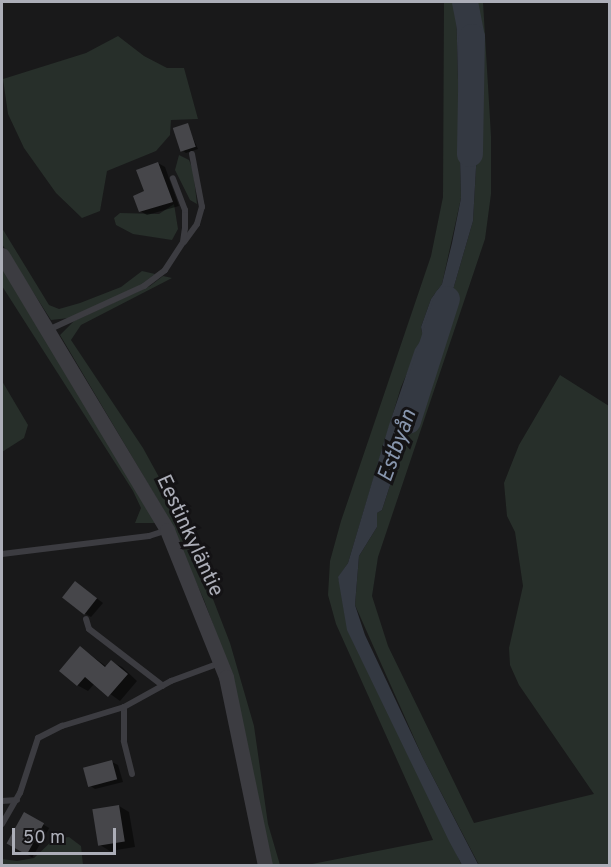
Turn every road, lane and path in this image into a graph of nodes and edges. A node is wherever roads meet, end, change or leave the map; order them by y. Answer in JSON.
{"nodes":[{"id":1,"x":192,"y":154,"type":"dead end"},
{"id":2,"x":172,"y":178,"type":"dead end"},
{"id":3,"x":183,"y":242,"type":"junction"},
{"id":4,"x":2,"y":255,"type":"edge"},
{"id":5,"x":48,"y":330,"type":"junction"},
{"id":6,"x":167,"y":530,"type":"junction"},
{"id":7,"x":2,"y":554,"type":"edge"},
{"id":8,"x":86,"y":619,"type":"dead end"},
{"id":9,"x":221,"y":663,"type":"junction"},
{"id":10,"x":163,"y":686,"type":"junction"},
{"id":11,"x":124,"y":707,"type":"junction"},
{"id":12,"x":132,"y":774,"type":"dead end"},
{"id":13,"x":17,"y":800,"type":"junction"},
{"id":14,"x":2,"y":801,"type":"edge"},
{"id":15,"x":2,"y":824,"type":"edge"},
{"id":16,"x":265,"y":866,"type":"edge"}],
"edges":[{"from":1,"to":3,"type":"lane"},
{"from":2,"to":3,"type":"lane"},
{"from":3,"to":5,"type":"lane"},
{"from":4,"to":5,"type":"street","name":"Eestinkyläntie"},
{"from":5,"to":6,"type":"street","name":"Eestinkyläntie"},
{"from":6,"to":7,"type":"lane"},
{"from":6,"to":9,"type":"street","name":"Eestinkyläntie"},
{"from":8,"to":10,"type":"lane"},
{"from":9,"to":10,"type":"lane"},
{"from":9,"to":16,"type":"street","name":"Eestinkyläntie"},
{"from":10,"to":11,"type":"lane"},
{"from":11,"to":12,"type":"lane"},
{"from":11,"to":13,"type":"lane"},
{"from":13,"to":14,"type":"lane"},
{"from":13,"to":15,"type":"lane"}]}
